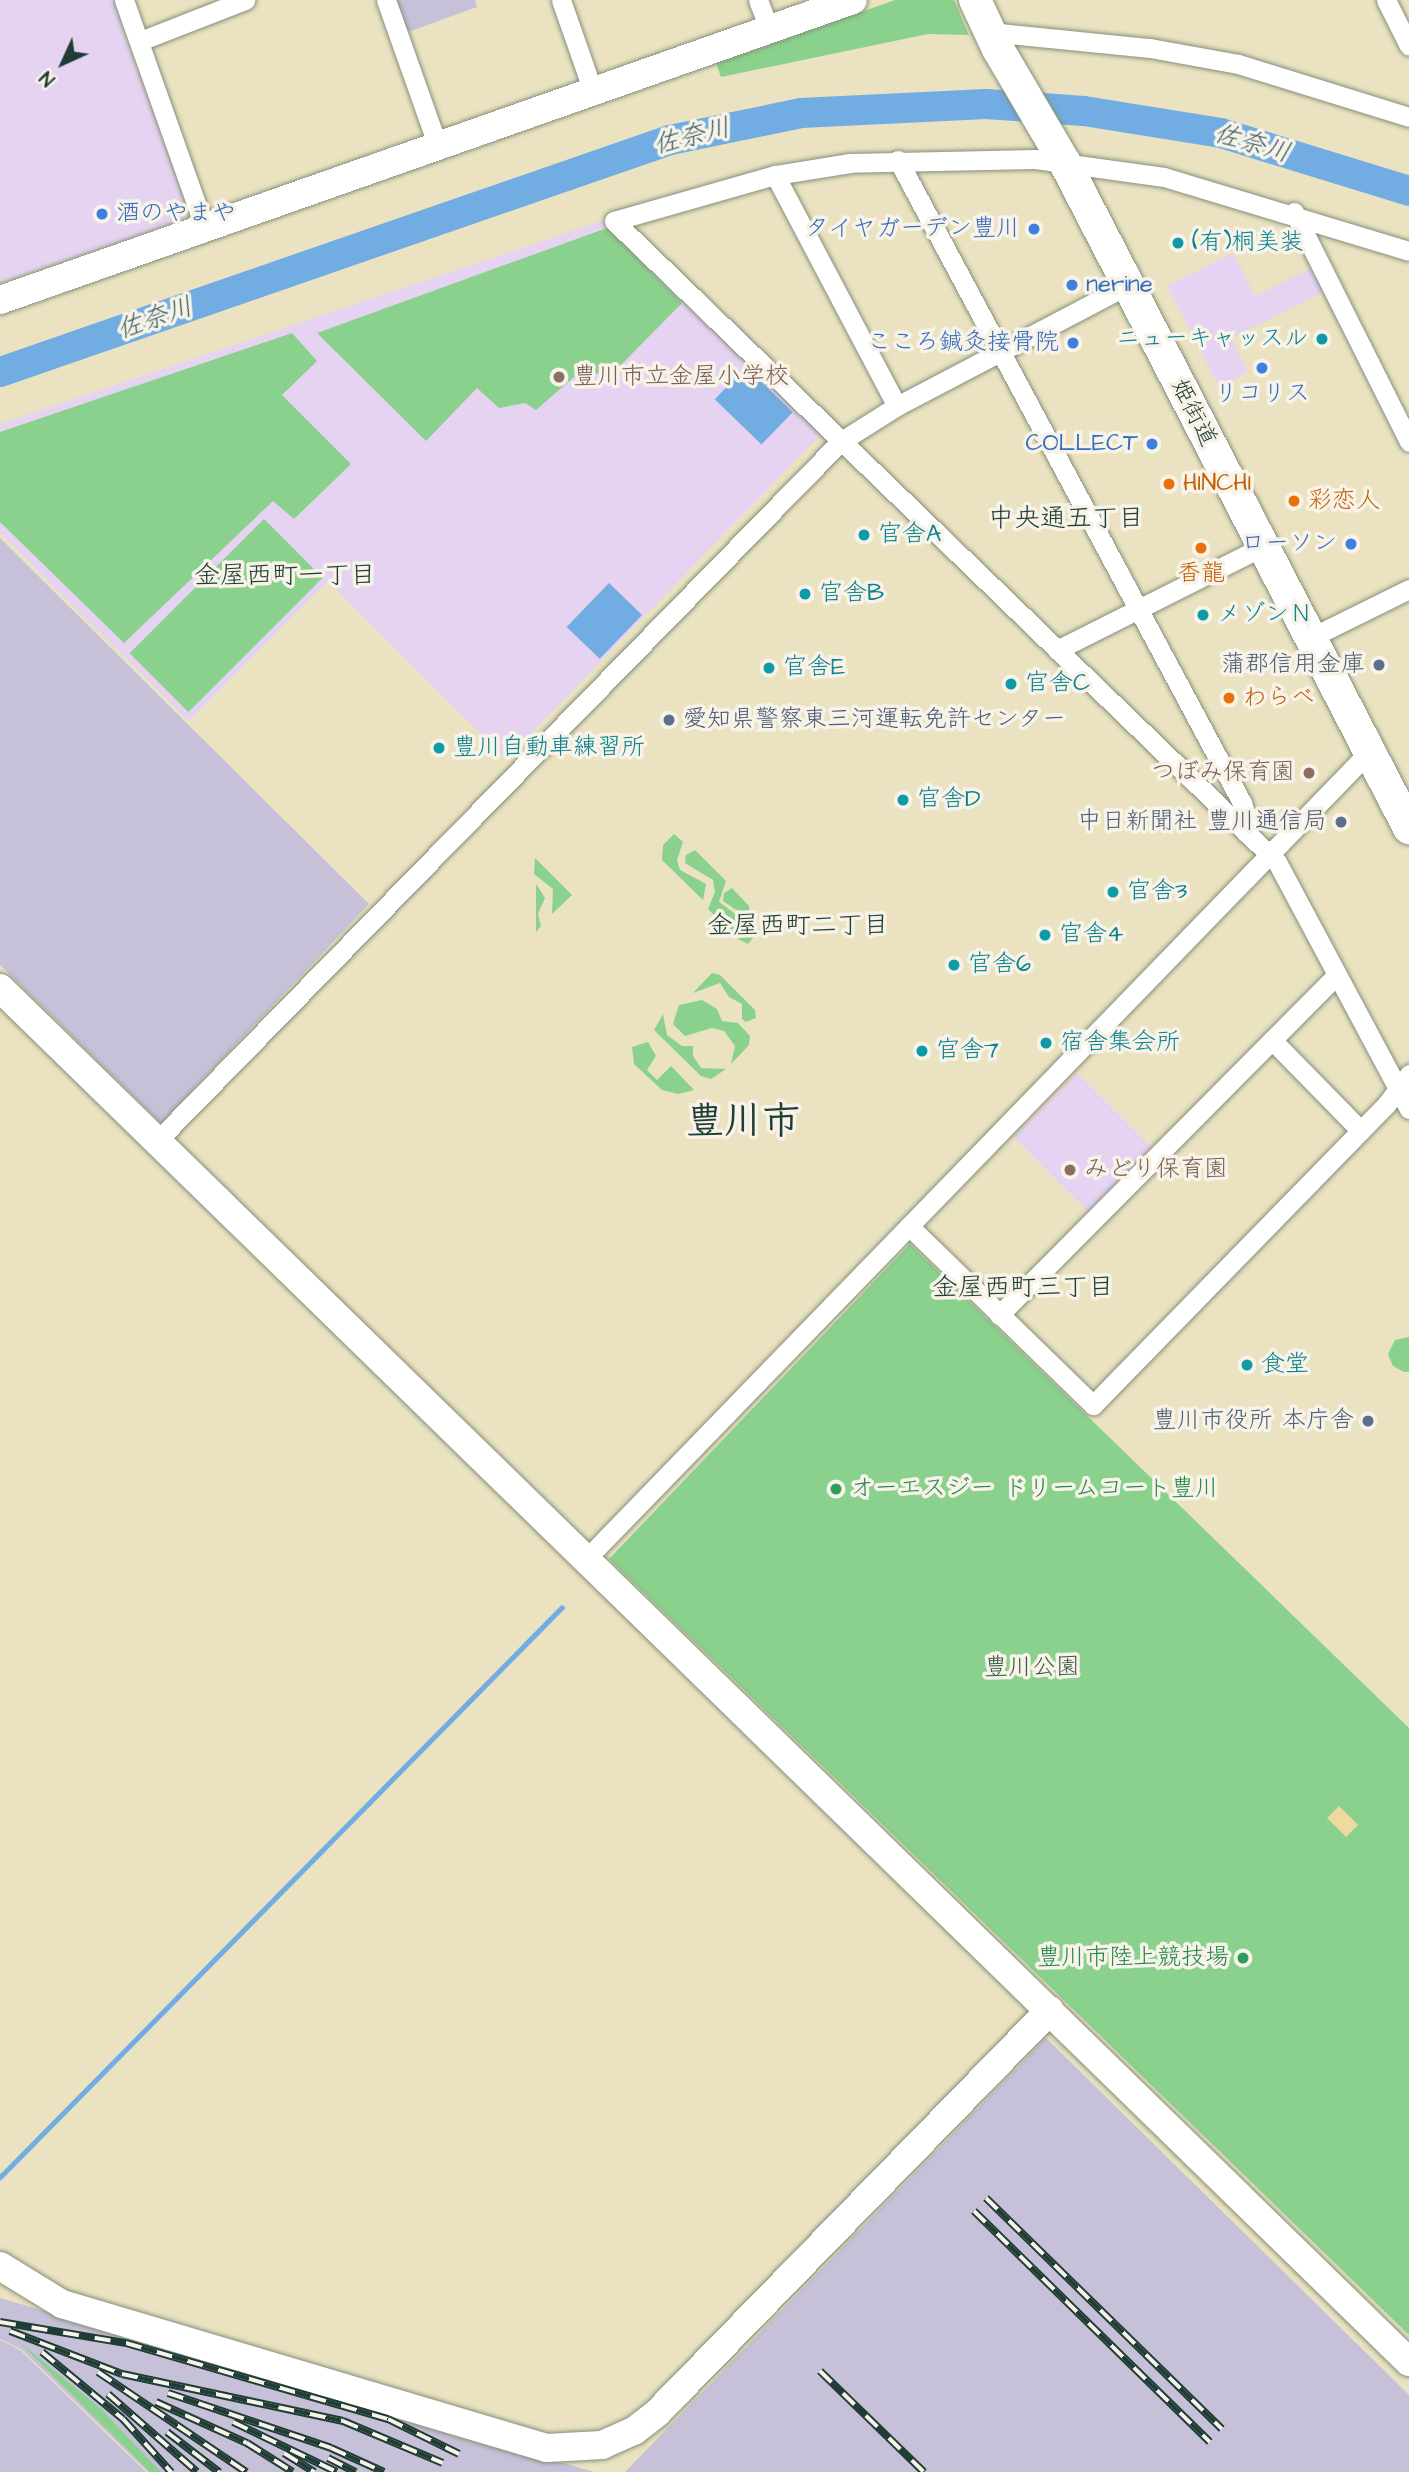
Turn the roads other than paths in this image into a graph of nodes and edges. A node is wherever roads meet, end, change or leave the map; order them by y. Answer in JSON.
{"nodes":[{"id":1,"x":124,"y":0,"type":"edge"},
{"id":2,"x":245,"y":0,"type":"edge"},
{"id":3,"x":386,"y":0,"type":"edge"},
{"id":4,"x":561,"y":0,"type":"edge"},
{"id":5,"x":758,"y":0,"type":"edge"},
{"id":6,"x":853,"y":0,"type":"edge"},
{"id":7,"x":975,"y":0,"type":"edge"},
{"id":8,"x":1386,"y":0,"type":"edge"},
{"id":9,"x":769,"y":28,"type":"junction"},
{"id":10,"x":140,"y":41,"type":"junction"},
{"id":11,"x":994,"y":41,"type":"junction"},
{"id":12,"x":1409,"y":46,"type":"edge"},
{"id":13,"x":594,"y":94,"type":"junction"},
{"id":14,"x":1409,"y":117,"type":"edge"},
{"id":15,"x":438,"y":147,"type":"junction"},
{"id":16,"x":1057,"y":151,"type":"junction"},
{"id":17,"x":898,"y":160,"type":"junction"},
{"id":18,"x":775,"y":176,"type":"junction"},
{"id":19,"x":1294,"y":212,"type":"junction"},
{"id":20,"x":205,"y":229,"type":"junction"},
{"id":21,"x":1409,"y":251,"type":"edge"},
{"id":22,"x":1127,"y":285,"type":"junction"},
{"id":23,"x":0,"y":300,"type":"edge"},
{"id":24,"x":1000,"y":353,"type":"junction"},
{"id":25,"x":897,"y":407,"type":"junction"},
{"id":26,"x":840,"y":442,"type":"junction"},
{"id":27,"x":1409,"y":442,"type":"edge"},
{"id":28,"x":1262,"y":547,"type":"junction"},
{"id":29,"x":1409,"y":589,"type":"edge"},
{"id":30,"x":1137,"y":609,"type":"junction"},
{"id":31,"x":1310,"y":638,"type":"junction"},
{"id":32,"x":1056,"y":650,"type":"junction"},
{"id":33,"x":1367,"y":754,"type":"junction"},
{"id":34,"x":1409,"y":828,"type":"edge"},
{"id":35,"x":1246,"y":832,"type":"junction"},
{"id":36,"x":1269,"y":854,"type":"junction"},
{"id":37,"x":1337,"y":975,"type":"junction"},
{"id":38,"x":0,"y":988,"type":"edge"},
{"id":39,"x":1272,"y":1040,"type":"junction"},
{"id":40,"x":1404,"y":1081,"type":"edge"},
{"id":41,"x":1409,"y":1109,"type":"edge"},
{"id":42,"x":1362,"y":1130,"type":"junction"},
{"id":43,"x":155,"y":1143,"type":"junction"},
{"id":44,"x":909,"y":1226,"type":"junction"},
{"id":45,"x":999,"y":1315,"type":"junction"},
{"id":46,"x":586,"y":1559,"type":"junction"},
{"id":47,"x":1050,"y":2010,"type":"junction"},
{"id":48,"x":0,"y":2266,"type":"edge"},
{"id":49,"x":1409,"y":2362,"type":"edge"}],
"edges":[{"from":1,"to":10,"type":"street"},
{"from":2,"to":10,"type":"street"},
{"from":3,"to":15,"type":"street"},
{"from":4,"to":13,"type":"street"},
{"from":5,"to":9,"type":"street"},
{"from":6,"to":9,"type":"street"},
{"from":7,"to":11,"type":"main road","name":"姫街道"},
{"from":8,"to":12,"type":"street"},
{"from":9,"to":13,"type":"street"},
{"from":10,"to":20,"type":"street"},
{"from":11,"to":14,"type":"street"},
{"from":11,"to":16,"type":"main road","name":"姫街道"},
{"from":13,"to":15,"type":"street"},
{"from":15,"to":20,"type":"street"},
{"from":16,"to":17,"type":"street"},
{"from":16,"to":19,"type":"street"},
{"from":16,"to":22,"type":"main road","name":"姫街道"},
{"from":17,"to":18,"type":"street"},
{"from":17,"to":24,"type":"street"},
{"from":18,"to":25,"type":"street"},
{"from":18,"to":26,"type":"street"},
{"from":19,"to":21,"type":"street"},
{"from":19,"to":27,"type":"street"},
{"from":20,"to":23,"type":"street"},
{"from":22,"to":24,"type":"street"},
{"from":22,"to":28,"type":"main road","name":"姫街道"},
{"from":24,"to":25,"type":"street"},
{"from":24,"to":30,"type":"street"},
{"from":25,"to":26,"type":"street"},
{"from":26,"to":32,"type":"street"},
{"from":26,"to":43,"type":"street"},
{"from":28,"to":30,"type":"street"},
{"from":28,"to":31,"type":"main road","name":"姫街道"},
{"from":29,"to":31,"type":"street"},
{"from":30,"to":32,"type":"street"},
{"from":30,"to":35,"type":"street"},
{"from":31,"to":33,"type":"main road","name":"姫街道"},
{"from":32,"to":35,"type":"street"},
{"from":33,"to":34,"type":"main road","name":"姫街道"},
{"from":33,"to":36,"type":"street"},
{"from":35,"to":36,"type":"street"},
{"from":36,"to":37,"type":"street"},
{"from":36,"to":44,"type":"street"},
{"from":37,"to":39,"type":"street"},
{"from":37,"to":40,"type":"street"},
{"from":38,"to":43,"type":"street"},
{"from":39,"to":42,"type":"street"},
{"from":39,"to":45,"type":"street"},
{"from":40,"to":41,"type":"street"},
{"from":40,"to":42,"type":"street"},
{"from":42,"to":45,"type":"street"},
{"from":43,"to":46,"type":"street"},
{"from":44,"to":45,"type":"street"},
{"from":44,"to":46,"type":"street"},
{"from":46,"to":47,"type":"street"},
{"from":47,"to":48,"type":"street"},
{"from":47,"to":49,"type":"street"}]}
